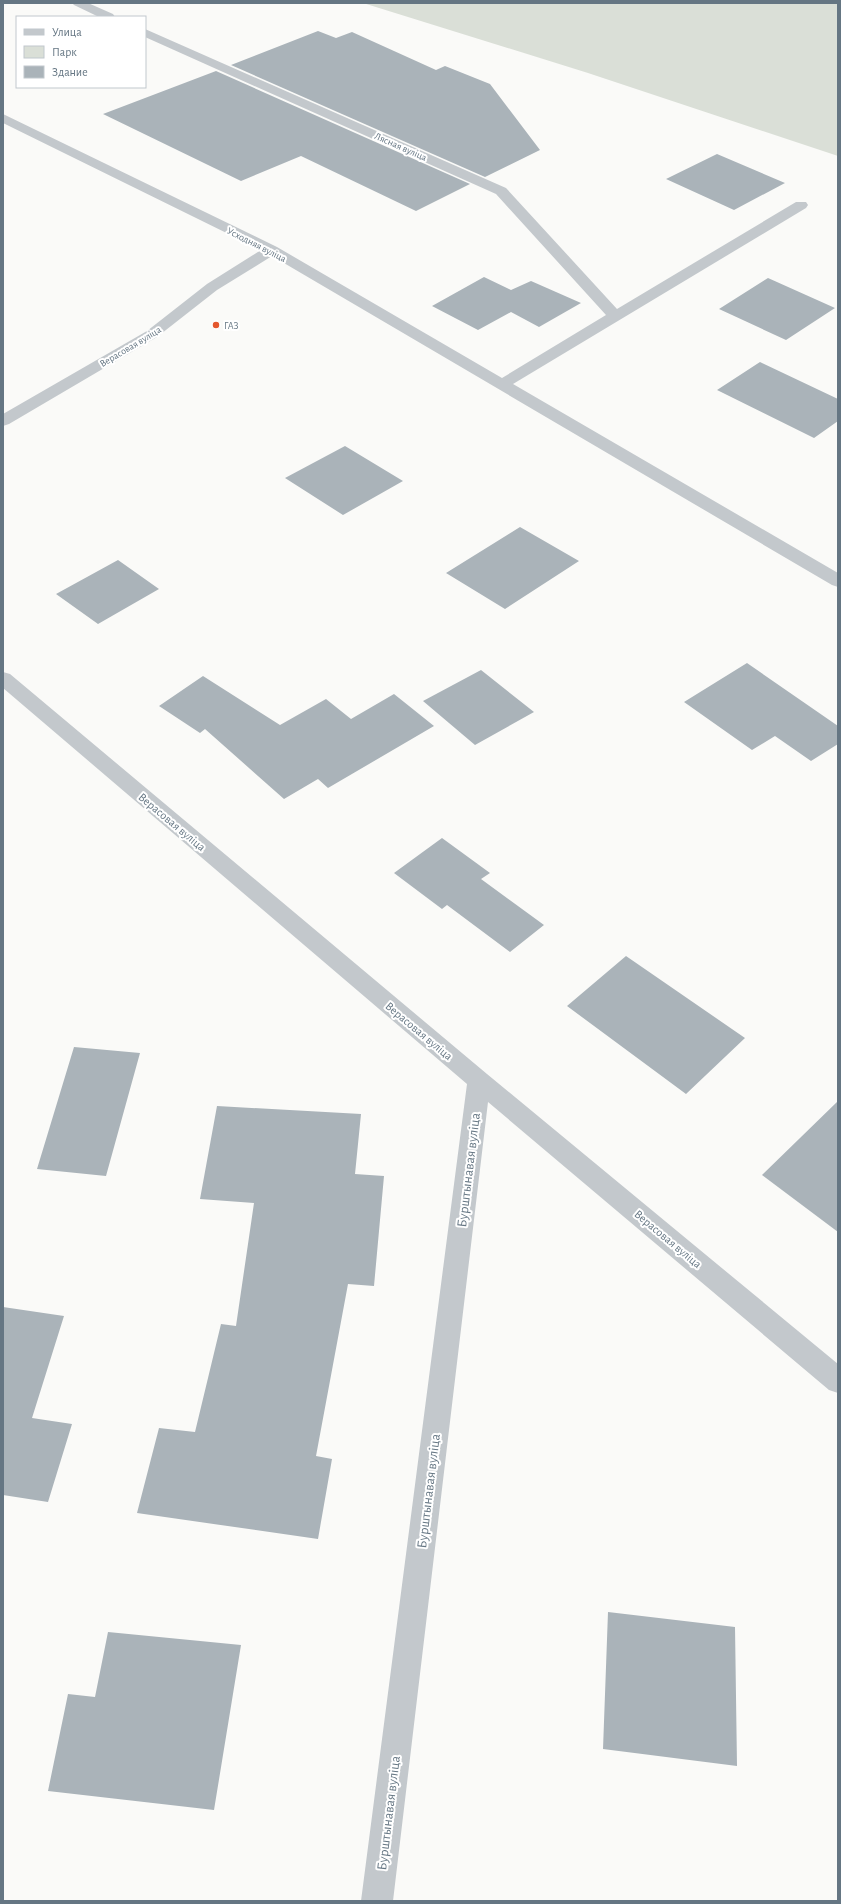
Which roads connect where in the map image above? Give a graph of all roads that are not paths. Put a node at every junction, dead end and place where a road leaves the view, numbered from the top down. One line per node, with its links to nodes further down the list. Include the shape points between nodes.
1 (78, 3): 2 (street)
2 (107, 16)
3 (146, 33): 7 (street, Лясная вуліца, via 501,191)
4 (3, 118): 6 (street, Усходняя вуліца)
5 (801, 205): 7 (street)
6 (272, 250): 8 (street, Усходняя вуліца); 9 (street, Верасовая вуліца, via 212,287 152,334)
7 (615, 316): 8 (street)
8 (502, 384): 10 (street, Усходняя вуліца)
9 (3, 421)
10 (838, 581)
11 (3, 678): 12 (street, Верасовая вуліца)
12 (478, 1081): 13 (street, Верасовая вуліца); 14 (street, Бурштынавая вуліца)
13 (838, 1381)
14 (377, 1901)

